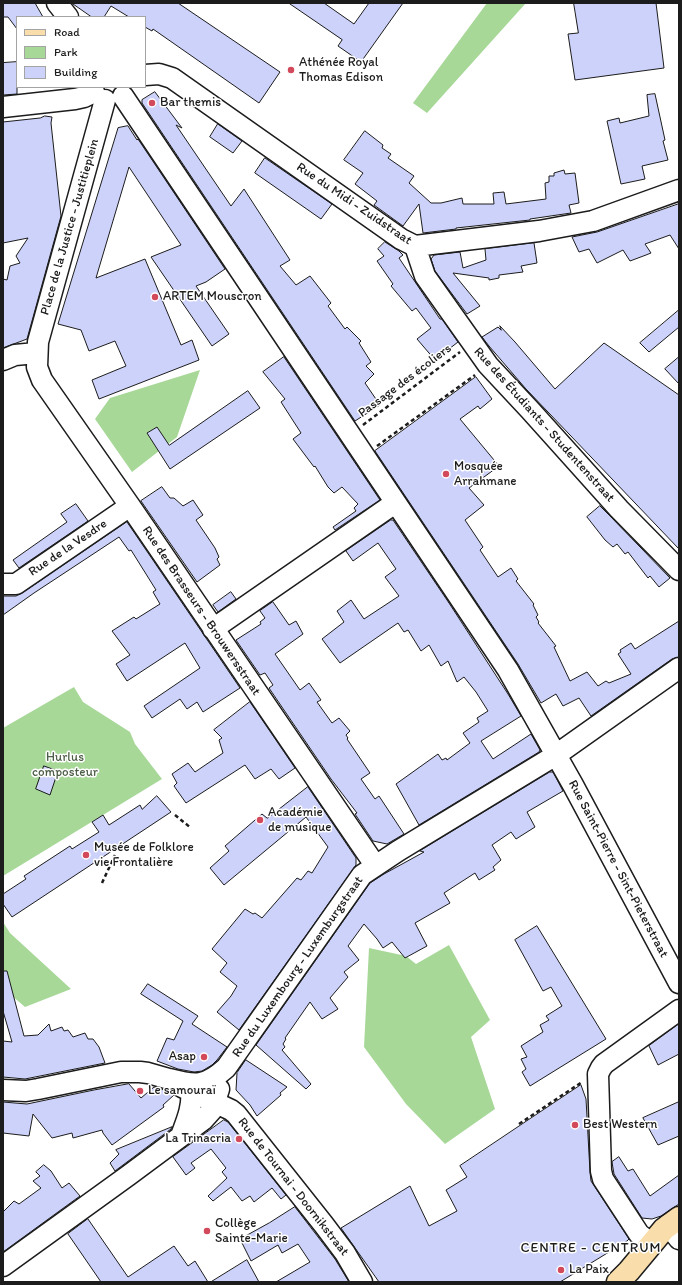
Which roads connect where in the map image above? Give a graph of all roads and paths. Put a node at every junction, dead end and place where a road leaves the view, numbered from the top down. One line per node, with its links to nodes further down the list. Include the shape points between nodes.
1 (57, 3): 2 (street)
2 (67, 16)
3 (146, 75): 7 (street, Rue du Midi - Zuidstraat, via 159,74 172,78 395,235)
4 (108, 92): 5 (street, via 75,99); 9 (street, Place de la Justice - Justitieplein); 12 (street, Rue Saint-Pierre - Sint-Pieterstraat)
5 (3, 107)
6 (679, 190): 7 (street, Rue du Midi - Zuidstraat, via 592,222)
7 (415, 246): 8 (street, Rue des Étudiants - Studentenstraat, via 425,276)
8 (472, 343): 11 (street, Rue des Étudiants - Studentenstraat); 12 (path, Passage des écoliers)
9 (36, 353): 10 (street); 15 (street, Rue des Brasseurs - Brouwersstraat, via 36,367 42,380)
10 (3, 360)
11 (488, 365): 13 (path); 16 (street, Rue des Étudiants - Studentenstraat, via 619,509)
12 (350, 435): 13 (street, Rue Saint-Pierre - Sint-Pieterstraat)
13 (364, 456): 14 (street, Rue Saint-Pierre - Sint-Pieterstraat)
14 (395, 502): 18 (street); 20 (street, Rue Saint-Pierre - Sint-Pieterstraat, via 508,670)
15 (130, 506): 17 (street, Rue de la Vesdre, via 16,584); 18 (street, Rue des Brasseurs - Brouwersstraat)
16 (679, 570)
17 (3, 584)
18 (214, 629): 24 (street, Rue des Brasseurs - Brouwersstraat)
19 (679, 668): 20 (street, Rue du Luxembourg - Luxemburgstraat)
20 (556, 755): 24 (street, Rue du Luxembourg - Luxemburgstraat); 26 (street, Rue Saint-Pierre - Sint-Pieterstraat)
21 (175, 815): 22 (path)
22 (191, 828)
23 (115, 855): 25 (path)
24 (375, 865): 28 (street, Rue du Luxembourg - Luxemburgstraat, via 352,887)
25 (102, 883)
26 (677, 974)
27 (679, 1010): 29 (street, via 604,1064)
28 (226, 1068): 30 (street, Rue du Luxembourg - Luxemburgstraat, via 201,1084 188,1084); 33 (street, Rue du Luxembourg - Luxemburgstraat)
29 (598, 1074): 34 (path, via 580,1083); 37 (street, via 603,1179 639,1234)
30 (170, 1079): 31 (street, via 132,1071 26,1091); 32 (street, Rue de Tournai - Doornikstraat)
31 (3, 1090)
32 (191, 1091): 33 (street, Rue de Tournai - Doornikstraat); 35 (street, via 189,1112)
33 (215, 1101): 35 (street, Rue du Luxembourg - Luxemburgstraat, via 207,1116); 39 (street, Rue de Tournai - Doornikstraat, via 236,1114 324,1225)
34 (519, 1124)
35 (181, 1136): 38 (street, Rue du Luxembourg - Luxemburgstraat)
36 (675, 1227): 37 (main road)
37 (652, 1244): 40 (main road)
38 (3, 1266)
39 (362, 1282)
40 (618, 1282)

